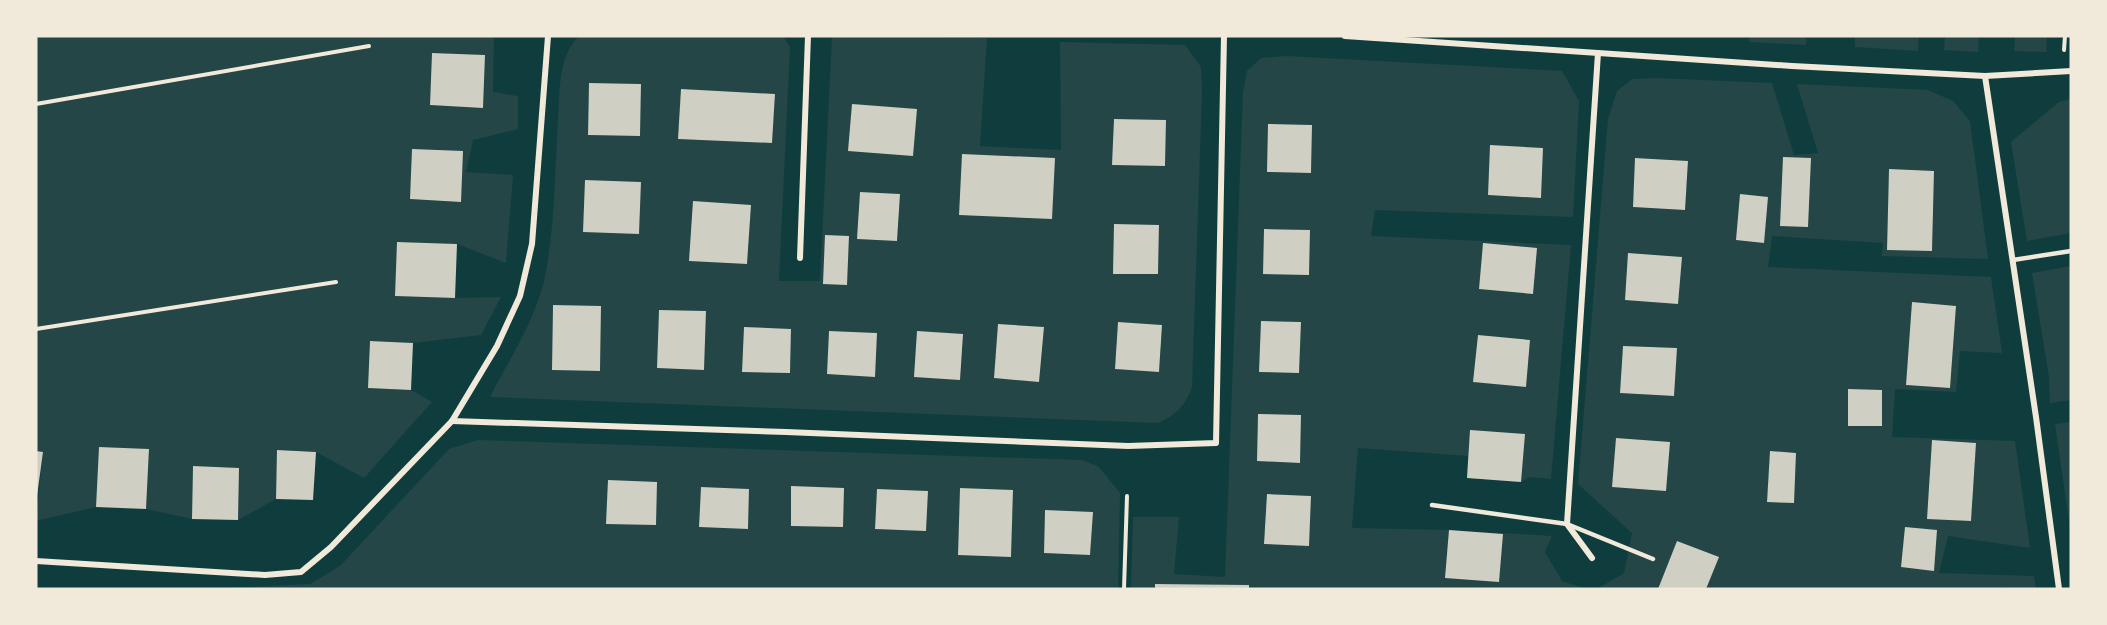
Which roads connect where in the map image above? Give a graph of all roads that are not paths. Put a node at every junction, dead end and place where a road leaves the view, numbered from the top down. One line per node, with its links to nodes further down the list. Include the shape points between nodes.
1 (548, 36): 11 (street, via 532,244 520,296 497,346)
2 (808, 36): 9 (street)
3 (1224, 36): 11 (street, via 1216,443 1128,446)
4 (1345, 36): 5 (street)
5 (1598, 53): 7 (street); 13 (street)
6 (2071, 71): 7 (street)
7 (1985, 76): 10 (street)
8 (2071, 251): 10 (lane)
9 (800, 258)
10 (2013, 260): 17 (street)
11 (452, 421): 16 (street, via 331,547 301,572 265,574)
12 (1432, 505): 13 (lane)
13 (1567, 524): 14 (street); 15 (lane)
14 (1592, 558)
15 (1653, 559)
16 (36, 561)
17 (2059, 589)

